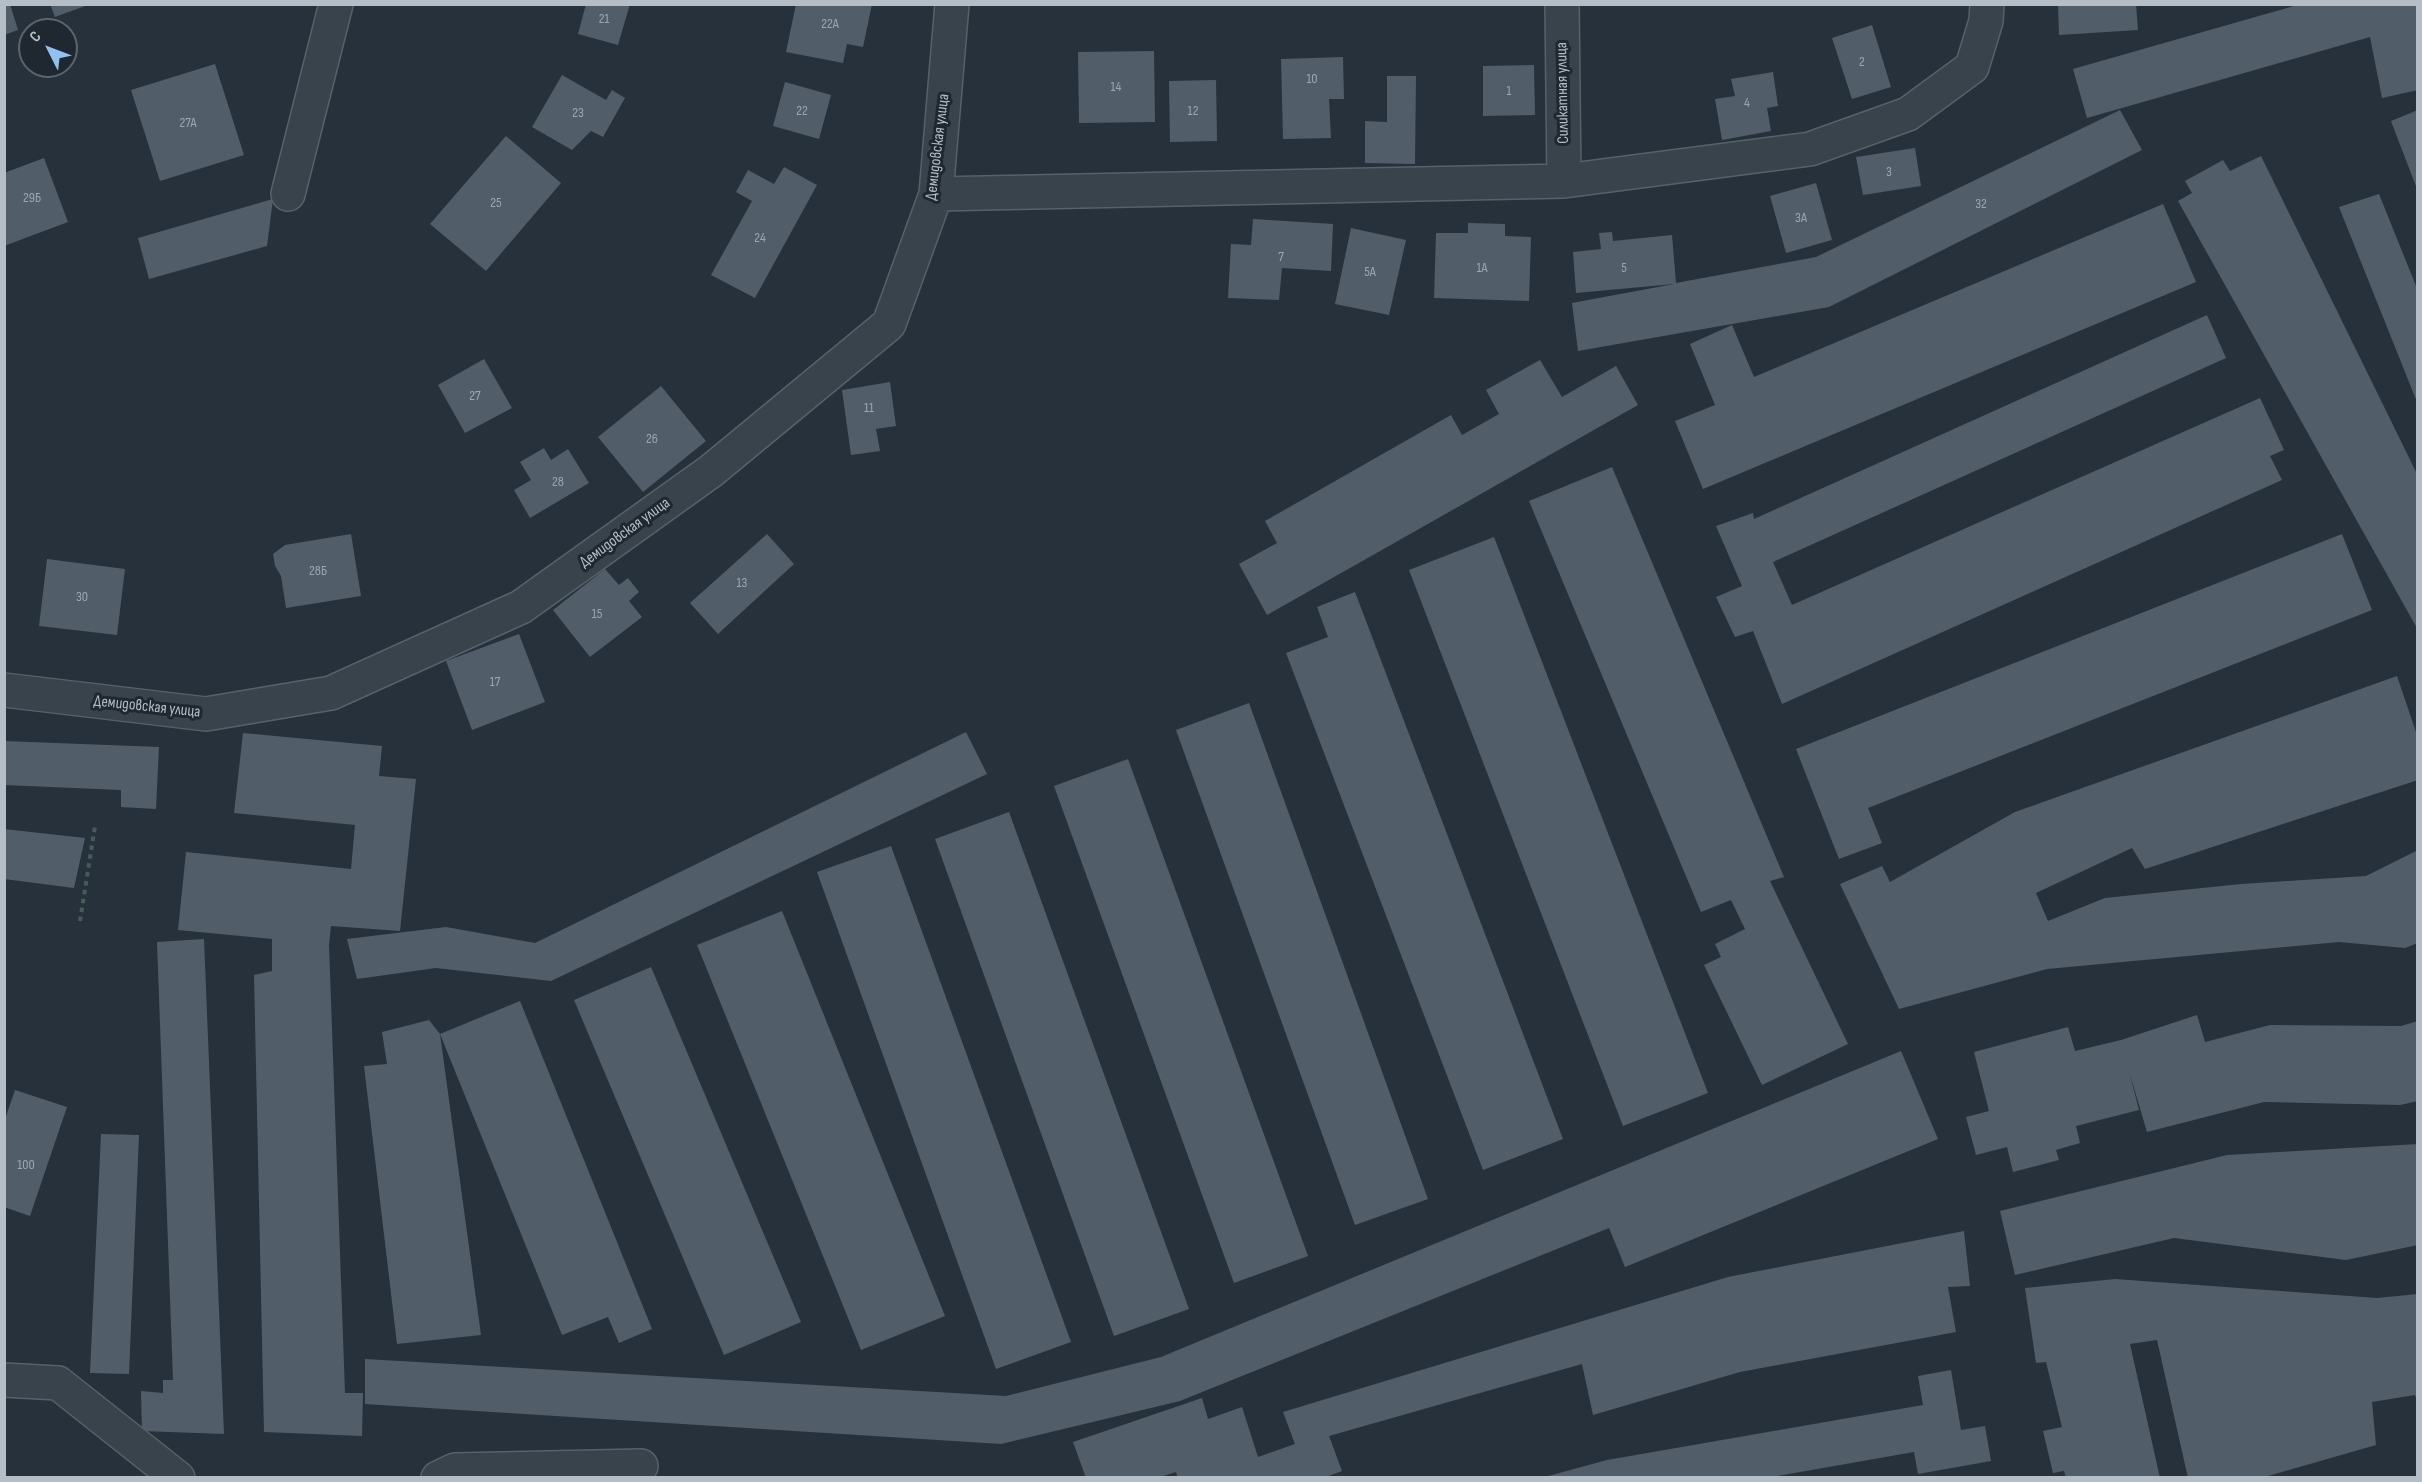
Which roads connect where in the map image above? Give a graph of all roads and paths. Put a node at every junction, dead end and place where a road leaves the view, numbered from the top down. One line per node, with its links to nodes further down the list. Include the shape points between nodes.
1 (336, 4): 6 (street)
2 (952, 4): 7 (street, Демидовская улица)
3 (1562, 4): 5 (street, Силикатная улица)
4 (1986, 13): 5 (street, via 1972,67 1908,114 1810,149)
5 (1564, 181): 7 (street)
6 (288, 194)
7 (936, 194): 8 (street, Демидовская улица, via 889,324 711,471 521,607 331,693 206,714)
8 (4, 690)
9 (95, 826): 10 (path)
10 (80, 921)
11 (4, 1380): 13 (street, via 58,1383)
12 (641, 1466): 14 (street, via 455,1470)
13 (178, 1478)
14 (438, 1478)

